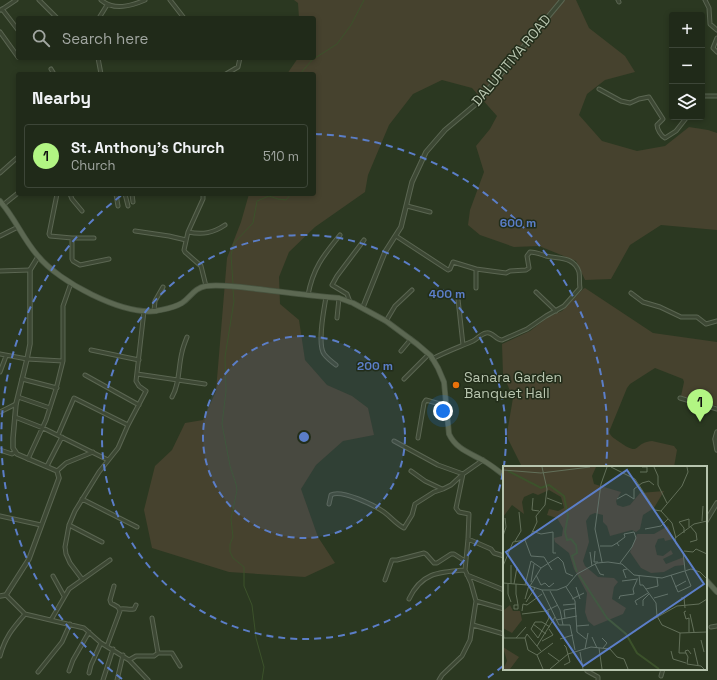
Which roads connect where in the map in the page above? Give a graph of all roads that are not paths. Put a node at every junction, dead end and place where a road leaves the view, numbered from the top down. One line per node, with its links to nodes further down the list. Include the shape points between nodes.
1 (16, 0): 9 (street)
2 (39, 0): 10 (street)
3 (101, 0): 8 (street)
4 (145, 0): 8 (street, via 128,6)
5 (170, 0): 12 (street)
6 (562, 0): 42 (street, DALUPITIYA ROAD, via 476,104 449,126 426,152 412,182)
7 (705, 0): 14 (street, via 709,8 710,24)
8 (107, 5): 11 (street)
9 (1, 10): 13 (street)
10 (55, 16)
11 (100, 16)
12 (182, 16)
13 (16, 28)
14 (717, 30)
15 (0, 32): 18 (street)
16 (717, 38): 17 (street, via 713,48)
17 (717, 52)
18 (16, 53)
19 (98, 60): 23 (street)
20 (240, 60): 24 (street, via 238,67)
21 (51, 69): 22 (street)
22 (53, 72)
23 (100, 72)
24 (229, 72)
25 (599, 89): 28 (street, via 630,103 649,97 663,118 657,127 665,138 676,131)
26 (705, 96): 27 (street)
27 (717, 96)
28 (685, 120)
29 (16, 159): 30 (street)
30 (0, 173)
31 (16, 194): 39 (street)
32 (57, 196): 52 (street, via 49,234 52,237)
33 (71, 196): 43 (street)
34 (116, 196): 40 (street)
35 (126, 196): 41 (street)
36 (132, 196): 38 (street)
37 (203, 196): 48 (street)
38 (133, 202)
39 (1, 203): 46 (main road)
40 (118, 206)
41 (128, 206)
42 (407, 206): 44 (street); 51 (street, DALUPITIYA ROAD)
43 (82, 211)
44 (430, 212)
45 (225, 225): 48 (street, via 207,234)
46 (19, 227): 50 (street); 56 (main road)
47 (135, 231): 54 (street)
48 (188, 232): 54 (street)
49 (340, 235): 68 (street, via 319,262)
50 (0, 236)
51 (396, 236): 58 (street, via 448,270 453,262); 73 (street, DALUPITIYA ROAD, via 385,252)
52 (72, 238): 53 (street); 57 (street, via 72,259 77,264)
53 (94, 238)
54 (186, 240): 62 (street, via 185,252 201,266)
55 (364, 240): 72 (street, via 332,285 347,294)
56 (38, 257): 59 (street); 61 (main road)
57 (109, 259)
58 (476, 269): 64 (street); 76 (street, via 506,273 526,270 529,268 527,256 530,252 561,257 572,262 579,271 580,288)
59 (30, 270): 60 (street); 88 (street)
60 (0, 271)
61 (71, 283): 74 (main road, via 124,308); 91 (street, via 63,306)
62 (206, 286): 68 (main road, via 226,285); 75 (main road, via 195,290 176,306)
63 (162, 287): 75 (street, via 155,301)
64 (476, 288)
65 (412, 290): 78 (street, via 395,306)
66 (536, 292): 76 (street)
67 (631, 294): 79 (street, via 643,302 681,317 697,317 706,324)
68 (308, 295): 69 (main road)
69 (326, 297): 70 (main road); 92 (street, via 321,334 323,351)
70 (339, 298): 72 (main road); 77 (street)
71 (458, 299): 82 (street)
72 (350, 302): 73 (main road)
73 (362, 307): 78 (main road)
74 (144, 311): 75 (main road); 90 (street)
75 (154, 311)
76 (556, 311): 82 (street, via 527,329 502,340 486,333)
77 (337, 318)
78 (386, 321): 81 (main road)
79 (717, 321)
80 (187, 337): 98 (street)
81 (411, 339): 84 (street); 86 (main road)
82 (463, 345): 89 (street)
83 (91, 350): 90 (street)
84 (401, 352)
85 (0, 354): 87 (street)
86 (428, 354): 89 (main road); 96 (street)
87 (6, 356): 88 (street); 93 (street)
88 (28, 359): 91 (street); 97 (street)
89 (432, 359): 106 (main road, via 444,382)
90 (139, 360): 94 (street)
91 (63, 361): 100 (street)
92 (336, 365)
93 (0, 372)
94 (137, 374): 98 (street); 105 (street, via 136,381 146,391)
95 (85, 375): 105 (street)
96 (404, 378)
97 (22, 379): 100 (street); 101 (street)
98 (178, 380): 99 (street); 102 (street)
99 (205, 384)
100 (57, 388): 107 (street)
101 (18, 397): 104 (street); 107 (street)
102 (172, 397)
103 (680, 398): 108 (street)
104 (16, 404): 109 (street); 110 (street)
105 (139, 405): 111 (street)
106 (447, 406): 115 (street, via 426,400); 123 (main road, via 449,434 453,441)
107 (50, 408): 112 (street)
108 (717, 409)
109 (0, 412)
110 (15, 417): 112 (street); 119 (street)
111 (128, 425): 114 (street, via 74,398); 122 (street, via 118,448)
112 (43, 428): 114 (street); 121 (street)
113 (717, 432): 118 (street)
114 (60, 436): 120 (street); 124 (street)
115 (418, 438)
116 (394, 441): 127 (street, via 438,465)
117 (0, 450): 119 (street, via 12,454)
118 (717, 450)
119 (15, 452): 121 (street)
120 (93, 452): 122 (street); 125 (street, via 66,463)
121 (28, 459): 124 (street)
122 (108, 460): 130 (street)
123 (483, 460): 127 (street); 128 (main road)
124 (47, 466): 125 (street)
125 (57, 471): 135 (street, via 57,485)
126 (411, 471): 129 (street, via 437,488)
127 (463, 474): 129 (street); 138 (street, via 456,508 459,512 469,514)
128 (503, 474)
129 (443, 489): 132 (street, via 415,504 404,528 384,512 342,493 331,495)
130 (82, 500): 136 (street); 137 (street)
131 (717, 503): 134 (street)
132 (329, 504)
133 (0, 516): 135 (street)
134 (707, 519)
135 (41, 525): 152 (street, via 29,559)
136 (69, 525): 139 (street); 146 (street, via 66,554)
137 (137, 527)
138 (468, 539): 140 (street); 142 (street)
139 (102, 542)
140 (503, 556)
141 (110, 560): 146 (street)
142 (465, 561): 143 (street); 147 (street, via 451,554 434,563 424,553 392,560)
143 (465, 570): 144 (street); 155 (street, via 440,572 428,576 418,583)
144 (467, 575): 150 (street); 156 (street)
145 (53, 576): 154 (street)
146 (82, 579): 154 (street)
147 (385, 580)
148 (707, 581): 151 (main road)
149 (114, 586): 158 (street, via 110,603)
150 (503, 590)
151 (717, 592)
152 (6, 595): 153 (street); 160 (street)
153 (0, 596)
154 (64, 596): 162 (street)
155 (409, 599)
156 (476, 602): 159 (street); 164 (street)
157 (136, 605): 158 (street, via 131,610)
158 (120, 609): 170 (street)
159 (503, 609)
160 (25, 614): 162 (street); 174 (street, via 9,632)
161 (152, 618): 172 (street)
162 (51, 620): 163 (street)
163 (70, 624): 167 (street); 180 (street, via 62,642)
164 (473, 625): 168 (street); 186 (street, via 470,640 462,656)
165 (717, 626): 166 (street)
166 (710, 627)
167 (89, 632): 169 (street); 178 (street)
168 (503, 634)
169 (101, 643): 170 (street); 181 (street)
170 (107, 646): 171 (street)
171 (113, 650): 173 (street); 183 (street)
172 (158, 653): 175 (street, via 154,656 136,656); 176 (street, via 172,653)
173 (123, 655): 175 (street); 184 (street)
174 (0, 656)
175 (129, 660): 185 (street)
176 (180, 666)
177 (662, 670): 182 (street)
178 (69, 671)
179 (587, 671): 187 (street, via 598,677)
180 (38, 672)
181 (89, 674)
182 (661, 676)
183 (103, 680)
184 (117, 680)
185 (148, 680)
186 (439, 680)
187 (598, 680)

